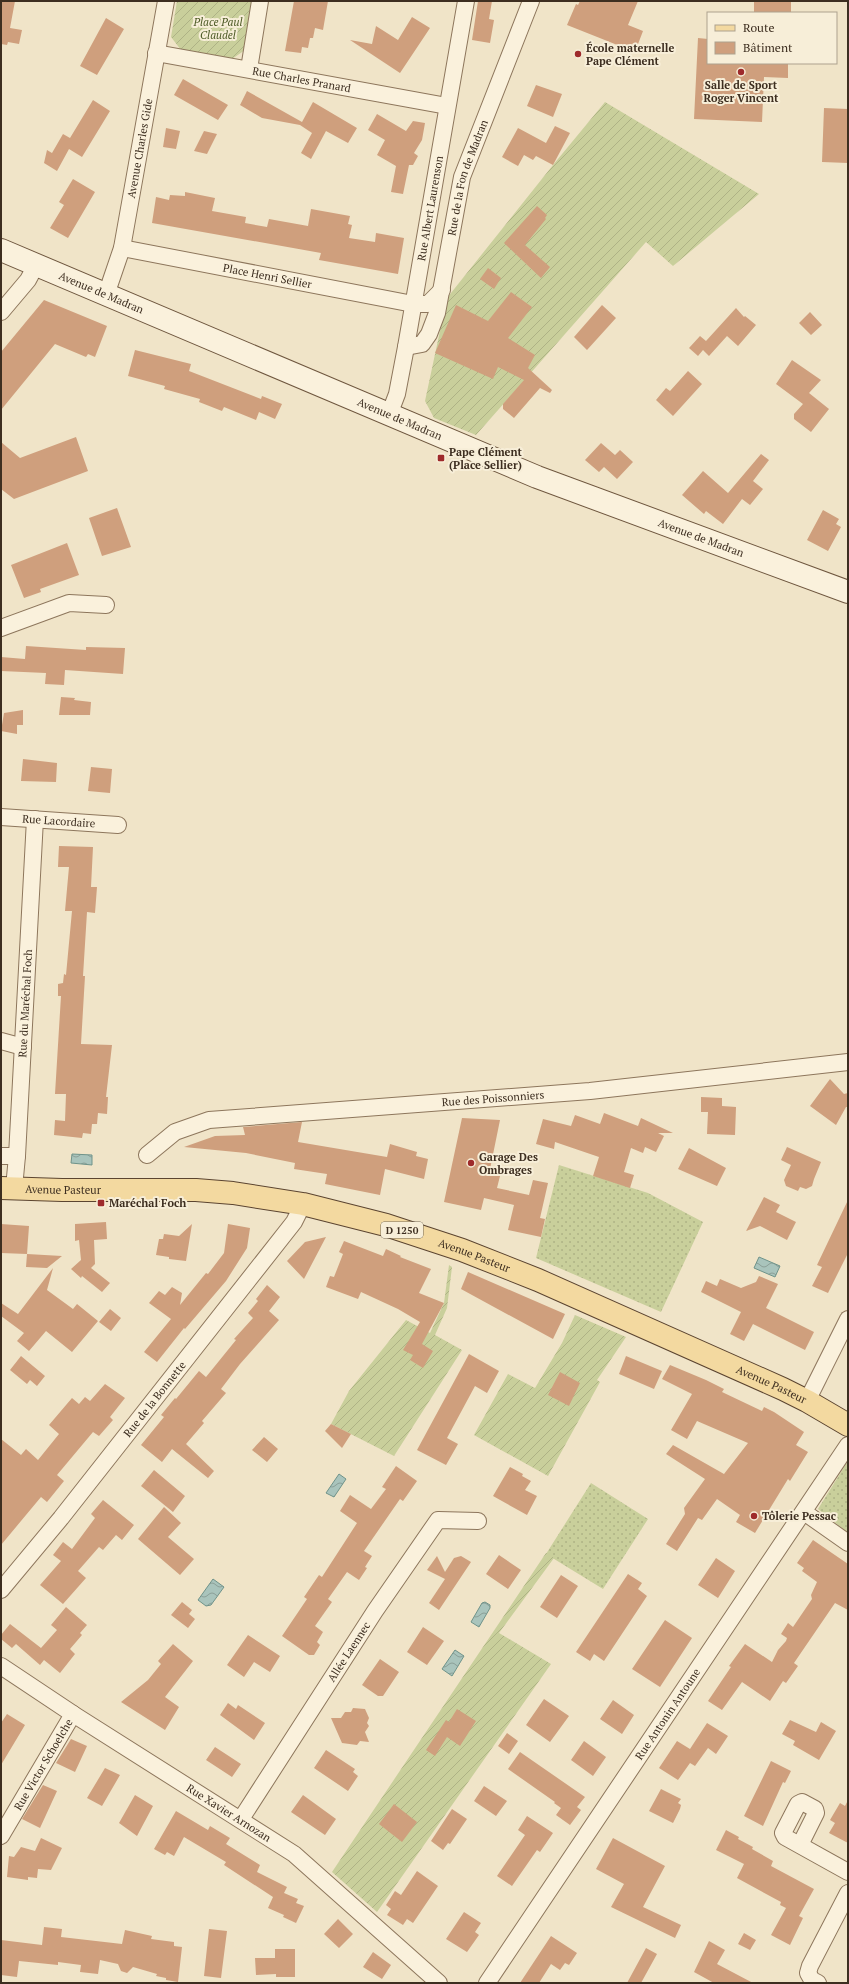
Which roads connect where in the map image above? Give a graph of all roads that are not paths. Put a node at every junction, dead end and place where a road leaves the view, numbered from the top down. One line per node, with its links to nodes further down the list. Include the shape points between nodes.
1 (166, 1): 5 (street, Avenue Charles Gide)
2 (260, 1): 6 (street)
3 (466, 1): 7 (street, Rue Albert Laurenson)
4 (532, 1): 11 (street, Rue de la Fon de Madran, via 462,177)
5 (156, 53): 6 (street, Rue Charles Pranard); 8 (street, Avenue Charles Gide)
6 (249, 69): 7 (street, Rue Charles Pranard)
7 (447, 106): 13 (street, Rue Albert Laurenson)
8 (122, 248): 12 (street, Avenue Charles Gide); 13 (street, Place Henri Sellier)
9 (1, 250): 10 (main road, Avenue de Madran)
10 (36, 265): 12 (main road, Avenue de Madran); 14 (street, via 28,280)
11 (442, 290): 13 (street, via 428,304); 15 (street, Rue de la Fon de Madran, via 437,314 429,334 422,344)
12 (106, 294): 16 (main road, Avenue de Madran)
13 (413, 304): 15 (street, Rue Albert Laurenson)
14 (1, 312)
15 (406, 347): 16 (street, Rue Albert Laurenson, via 397,394)
16 (389, 415): 17 (main road, Avenue de Madran, via 537,477)
17 (846, 586)
18 (106, 605): 19 (street, via 69,603)
19 (1, 628)
20 (1, 817): 21 (street, Rue Lacordaire)
21 (35, 819): 22 (street, Rue Lacordaire); 24 (street, Rue du Maréchal Foch)
22 (118, 825)
23 (1, 1041): 24 (street)
24 (23, 1047): 28 (street, Rue du Maréchal Foch)
25 (848, 1062): 26 (street, Rue des Poissonniers, via 590,1091 210,1120 175,1132)
26 (147, 1155)
27 (1, 1156): 28 (street)
28 (17, 1156): 29 (street, Rue du Maréchal Foch)
29 (7, 1188): 30 (main road, Avenue Pasteur / D 1250, via 196,1190)
30 (303, 1204): 32 (main road, Avenue Pasteur / D 1250, via 386,1225 462,1250 538,1280); 38 (street, Rue de la Bonnette, via 289,1228)
31 (848, 1319): 32 (street)
32 (807, 1401): 33 (main road, Avenue Pasteur / D 1250)
33 (848, 1425)
34 (848, 1445): 35 (street, Rue Antonin Antoune)
35 (804, 1512): 37 (street); 48 (street, Rue Antonin Antoune, via 791,1527)
36 (478, 1521): 41 (street, Allée Laennec, via 438,1520 371,1618)
37 (848, 1543)
38 (1, 1590)
39 (1, 1666): 40 (street, Rue Xavier Arnozan)
40 (73, 1714): 41 (street, Rue Xavier Arnozan); 42 (street, Rue Victor Schoelche)
41 (241, 1819): 47 (street, Rue Xavier Arnozan, via 294,1854)
42 (1, 1836)
43 (800, 1845): 44 (street)
44 (848, 1872)
45 (848, 1892): 46 (street, via 810,1966)
46 (813, 1978)
47 (439, 1983)
48 (487, 1983)

